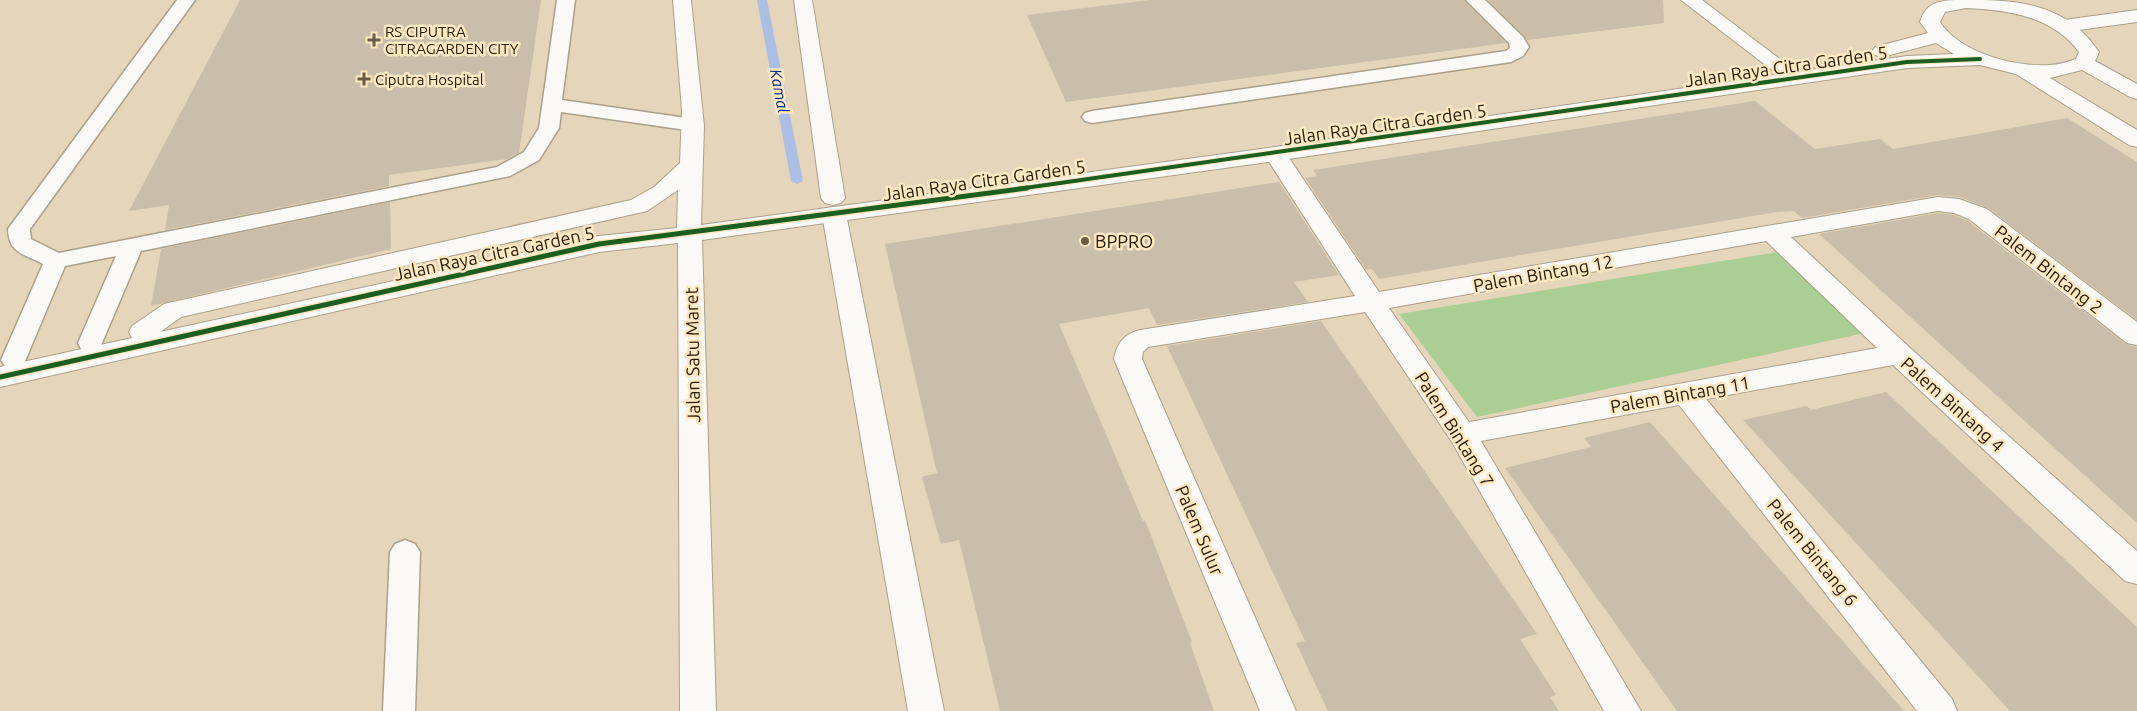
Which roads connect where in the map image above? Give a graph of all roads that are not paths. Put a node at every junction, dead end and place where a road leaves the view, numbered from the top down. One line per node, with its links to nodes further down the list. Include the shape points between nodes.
1 (186, 0): 28 (lane, via 19,229 20,243)
2 (566, 0): 17 (lane)
3 (682, 0): 19 (street, Jalan Satu Maret)
4 (803, 0): 23 (street)
5 (1475, 0): 18 (lane, via 1517,41 1518,52 1511,56)
6 (1690, 0): 14 (street)
7 (1982, 1): 8 (street); 10 (street, via 2040,15)
8 (1934, 3): 11 (street, via 1930,22)
9 (2137, 16): 10 (street)
10 (2064, 26): 13 (street, via 2082,40 2089,52)
11 (1940, 36): 12 (street, via 1961,51); 14 (street, Jalan Raya Citra Garden 5, via 1890,50)
12 (1980, 59): 15 (street); 21 (street, Jalan Raya Citra Garden 5, via 1907,62)
13 (2084, 63): 15 (street, via 2061,71); 16 (street)
14 (1779, 66): 23 (street, Jalan Raya Citra Garden 5, via 914,185)
15 (2023, 69): 20 (street)
16 (2137, 93)
17 (553, 105): 19 (lane); 27 (lane, via 548,128 532,156 503,172)
18 (1092, 117)
19 (693, 125): 22 (street, Jalan Satu Maret)
20 (2137, 140)
21 (1276, 154): 23 (street, Jalan Raya Citra Garden 5); 29 (street, Palem Bintang 7)
22 (692, 165): 26 (street, Jalan Satu Maret); 30 (street, via 662,192 639,206 173,310)
23 (833, 206): 26 (street, Jalan Raya Citra Garden 5); 42 (street)
24 (1959, 206): 25 (street, Palem Bintang 12, via 1938,204); 31 (street, Palem Bintang 2, via 1978,214)
25 (1773, 234): 29 (street, Palem Bintang 12); 34 (street, Palem Bintang 4)
26 (689, 235): 30 (street, Jalan Raya Citra Garden 5, via 606,232); 35 (street, Jalan Raya Citra Garden 5, via 672,243 654,238 599,244); 41 (street, Jalan Satu Maret)
27 (132, 245): 28 (lane); 32 (lane)
28 (56, 260): 35 (lane)
29 (1372, 302): 33 (street, Palem Bintang 12, via 1140,339); 37 (street, Palem Bintang 7)
30 (142, 332): 32 (street, Jalan Raya Citra Garden 5)
31 (2137, 336)
32 (90, 343): 35 (street, Jalan Raya Citra Garden 5)
33 (1130, 348): 43 (street, Palem Sulur, via 1128,359)
34 (1899, 354): 36 (street, Palem Bintang 11); 39 (street, Palem Bintang 4)
35 (5, 367)
36 (1686, 394): 37 (street, Palem Bintang 11); 45 (street, Palem Bintang 6)
37 (1462, 434): 44 (street, Palem Bintang 7)
38 (405, 552): 40 (lane)
39 (2137, 571)
40 (399, 711)
41 (698, 711)
42 (926, 711)
43 (1278, 711)
44 (1622, 711)
45 (1939, 711)

